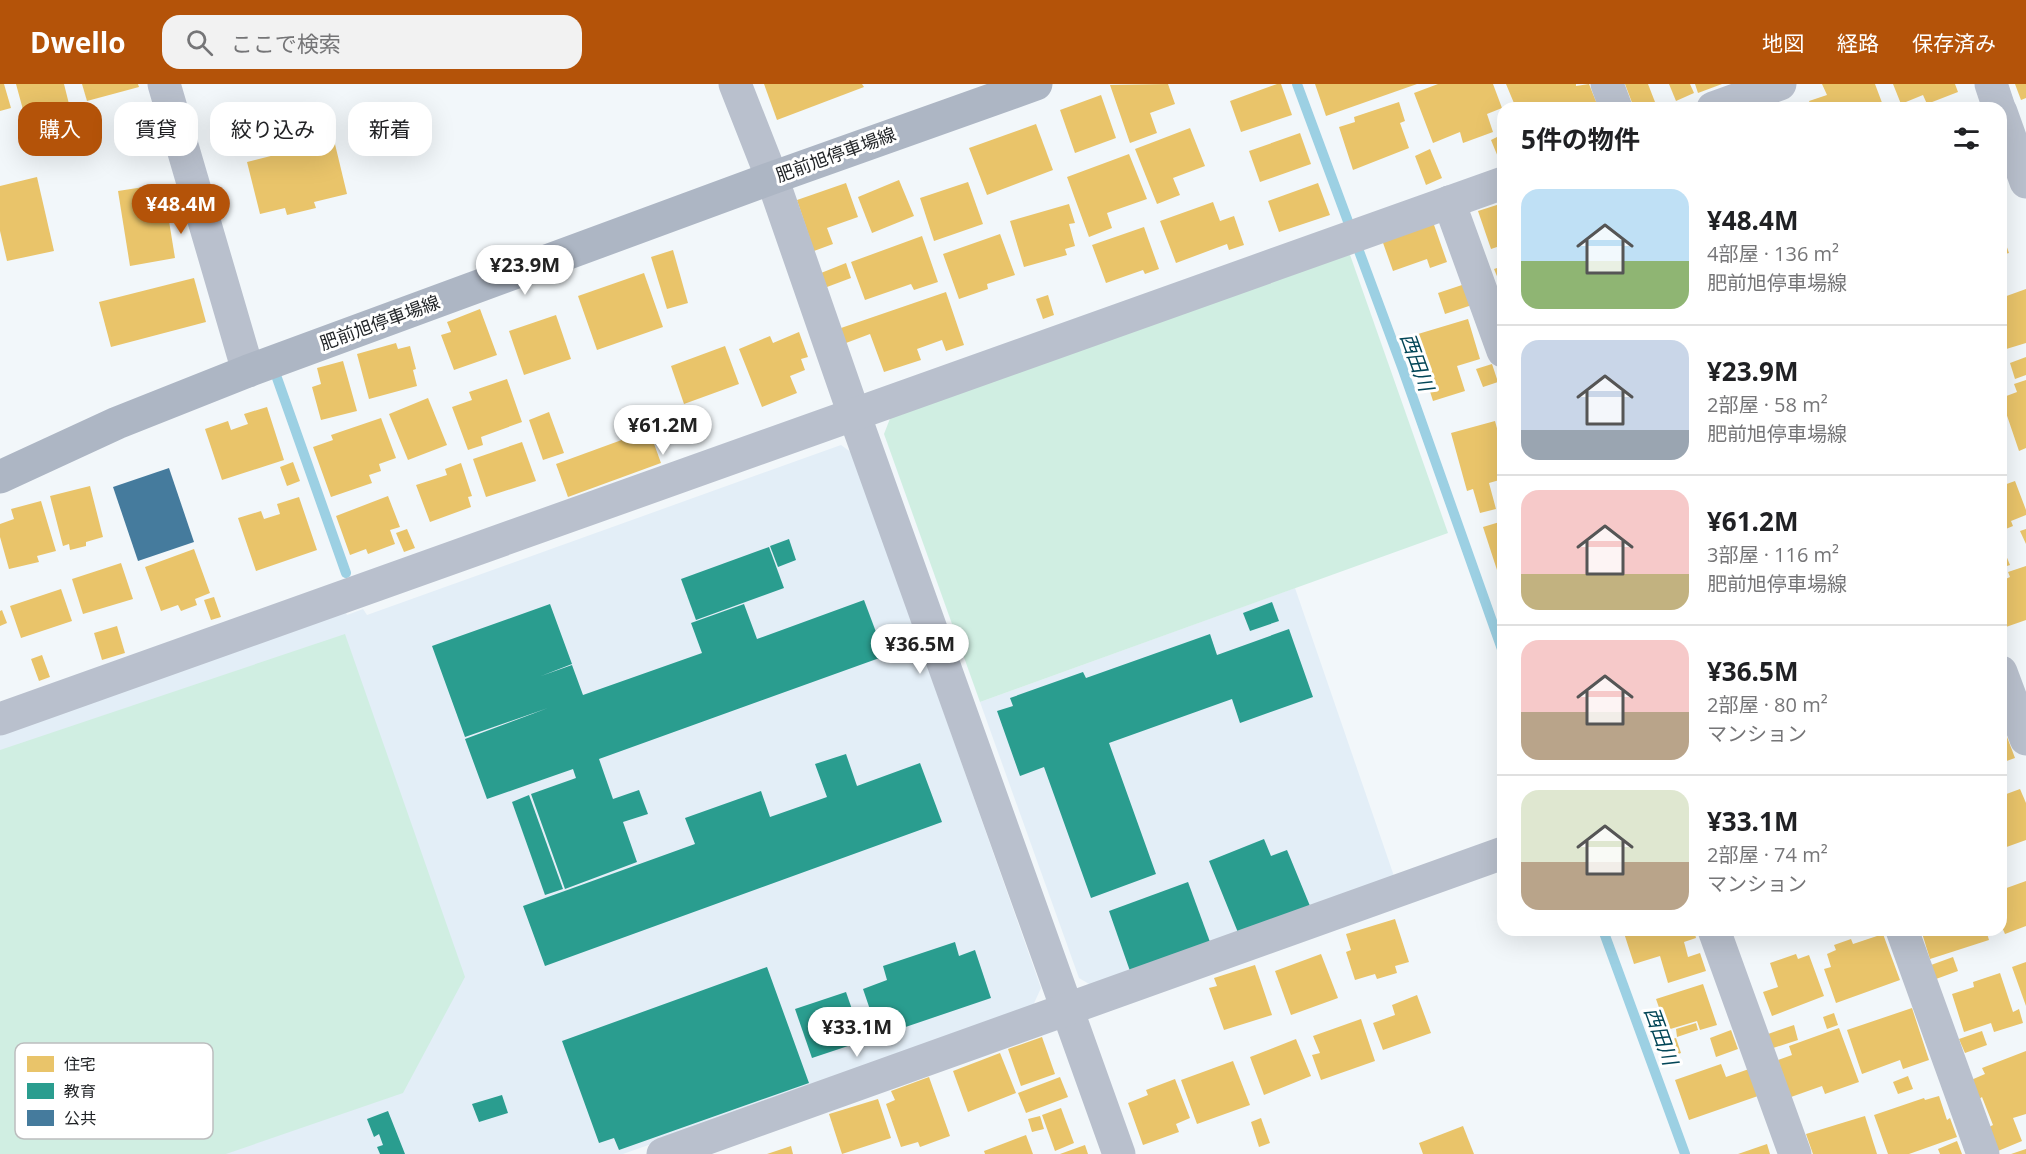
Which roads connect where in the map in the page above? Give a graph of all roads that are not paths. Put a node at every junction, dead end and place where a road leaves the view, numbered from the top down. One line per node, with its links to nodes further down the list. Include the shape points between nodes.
1 (164, 84): 18 (street)
2 (735, 84): 13 (street)
3 (1036, 84): 13 (main road, 肥前旭停車場線)
4 (1607, 84): 8 (street)
5 (1780, 84): 9 (street)
6 (1787, 84): 10 (street)
7 (1991, 84): 11 (street)
8 (1614, 102)
9 (1730, 102)
10 (1794, 102)
11 (1997, 102)
12 (2007, 129): 14 (street)
13 (772, 178): 18 (main road, 肥前旭停車場線); 19 (street)
14 (2026, 182)
15 (1497, 185): 16 (street)
16 (1449, 202): 17 (street); 19 (street)
17 (1497, 334)
18 (248, 371): 20 (main road, 肥前旭停車場線, via 117,423)
19 (854, 414): 22 (street); 27 (street)
20 (0, 477)
21 (2008, 677): 23 (street)
22 (0, 719)
23 (2026, 739)
24 (1497, 855): 27 (street)
25 (1716, 936): 30 (street)
26 (1904, 936): 31 (street)
27 (1067, 1010): 28 (street); 29 (street)
28 (663, 1154)
29 (1119, 1154)
30 (1795, 1154)
31 (1983, 1154)

